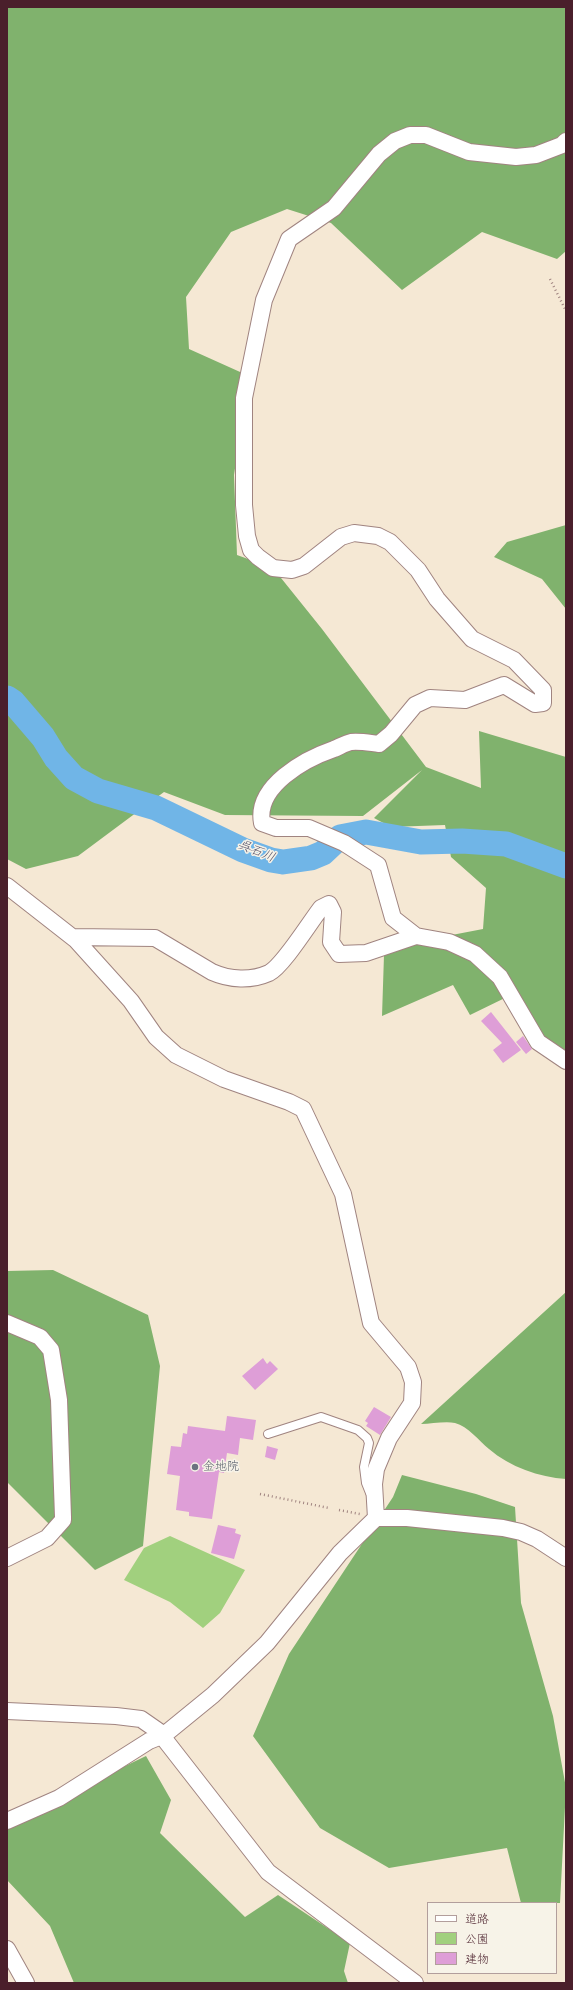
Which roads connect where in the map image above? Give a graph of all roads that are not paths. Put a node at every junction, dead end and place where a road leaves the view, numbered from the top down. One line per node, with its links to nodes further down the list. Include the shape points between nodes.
1 (566, 141): 3 (street, via 536,155 516,157 468,152 426,135 410,136 395,141 379,154 334,208 289,239 264,300 244,398 244,505 247,536 251,550 258,557 273,568 292,570 304,566 341,536 378,536 390,542 418,570 437,600 472,639 514,660 542,690 543,703 535,704 504,685 465,700 430,698 415,705 391,734 379,744 351,742 313,756 288,772 270,790 260,814 262,823 276,828 309,828 344,843 378,865 393,918)
2 (7, 886): 4 (street)
3 (416, 936): 4 (street, via 366,953 339,954 331,942 333,912 330,904 321,908 282,962 270,973 239,980 212,972 155,938); 5 (street, via 449,942 475,954 500,977 538,1042)
4 (72, 937): 8 (street, via 131,1001 156,1037 176,1055 224,1079 303,1109 312,1126 343,1194 371,1323 408,1367 413,1382 412,1403 389,1438 376,1469)
5 (566, 1061)
6 (7, 1323): 9 (street, via 40,1337 51,1350 59,1400 63,1517 47,1538)
7 (268, 1434): 8 (lane, via 321,1418 358,1430 369,1443 364,1467 366,1483)
8 (375, 1510): 10 (street, via 407,1518 521,1532); 12 (street, via 267,1643 213,1695)
9 (7, 1558)
10 (566, 1558)
11 (7, 1711): 12 (street, via 141,1719)
12 (163, 1735): 13 (street, via 149,1741 59,1798); 16 (street, via 268,1872)
13 (7, 1821)
14 (7, 1949): 15 (street)
15 (26, 1983)
16 (415, 1983)

